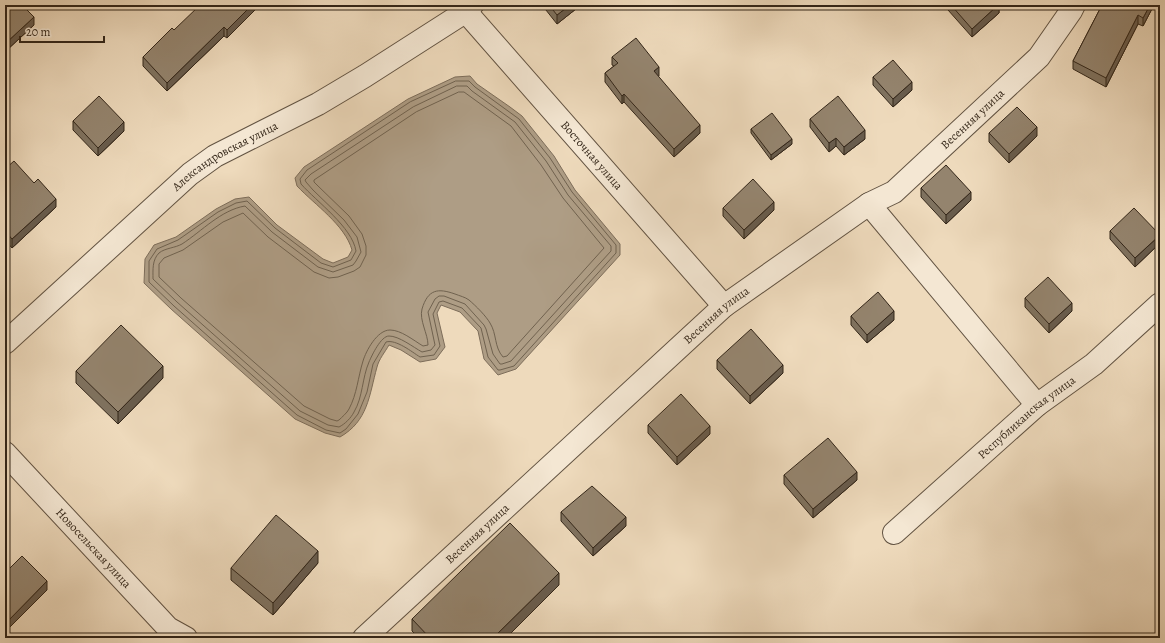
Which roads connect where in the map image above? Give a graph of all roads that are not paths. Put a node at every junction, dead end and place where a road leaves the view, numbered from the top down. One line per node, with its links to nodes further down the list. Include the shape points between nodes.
1 (1074, 5): 3 (street, Весенняя улица, via 1039,57 894,192)
2 (466, 7): 5 (street, Восточная улица); 6 (street, Александровская улица, via 365,76 318,104 215,156 190,174)
3 (869, 204): 5 (street, Весенняя улица); 7 (street)
4 (1160, 304): 7 (street, Республиканская улица, via 1094,364)
5 (724, 306): 11 (street, Весенняя улица)
6 (5, 343)
7 (1037, 405): 9 (street, Республиканская улица)
8 (5, 453): 10 (street, Новосельская улица, via 168,628)
9 (894, 533)
10 (186, 638)
11 (364, 638)

